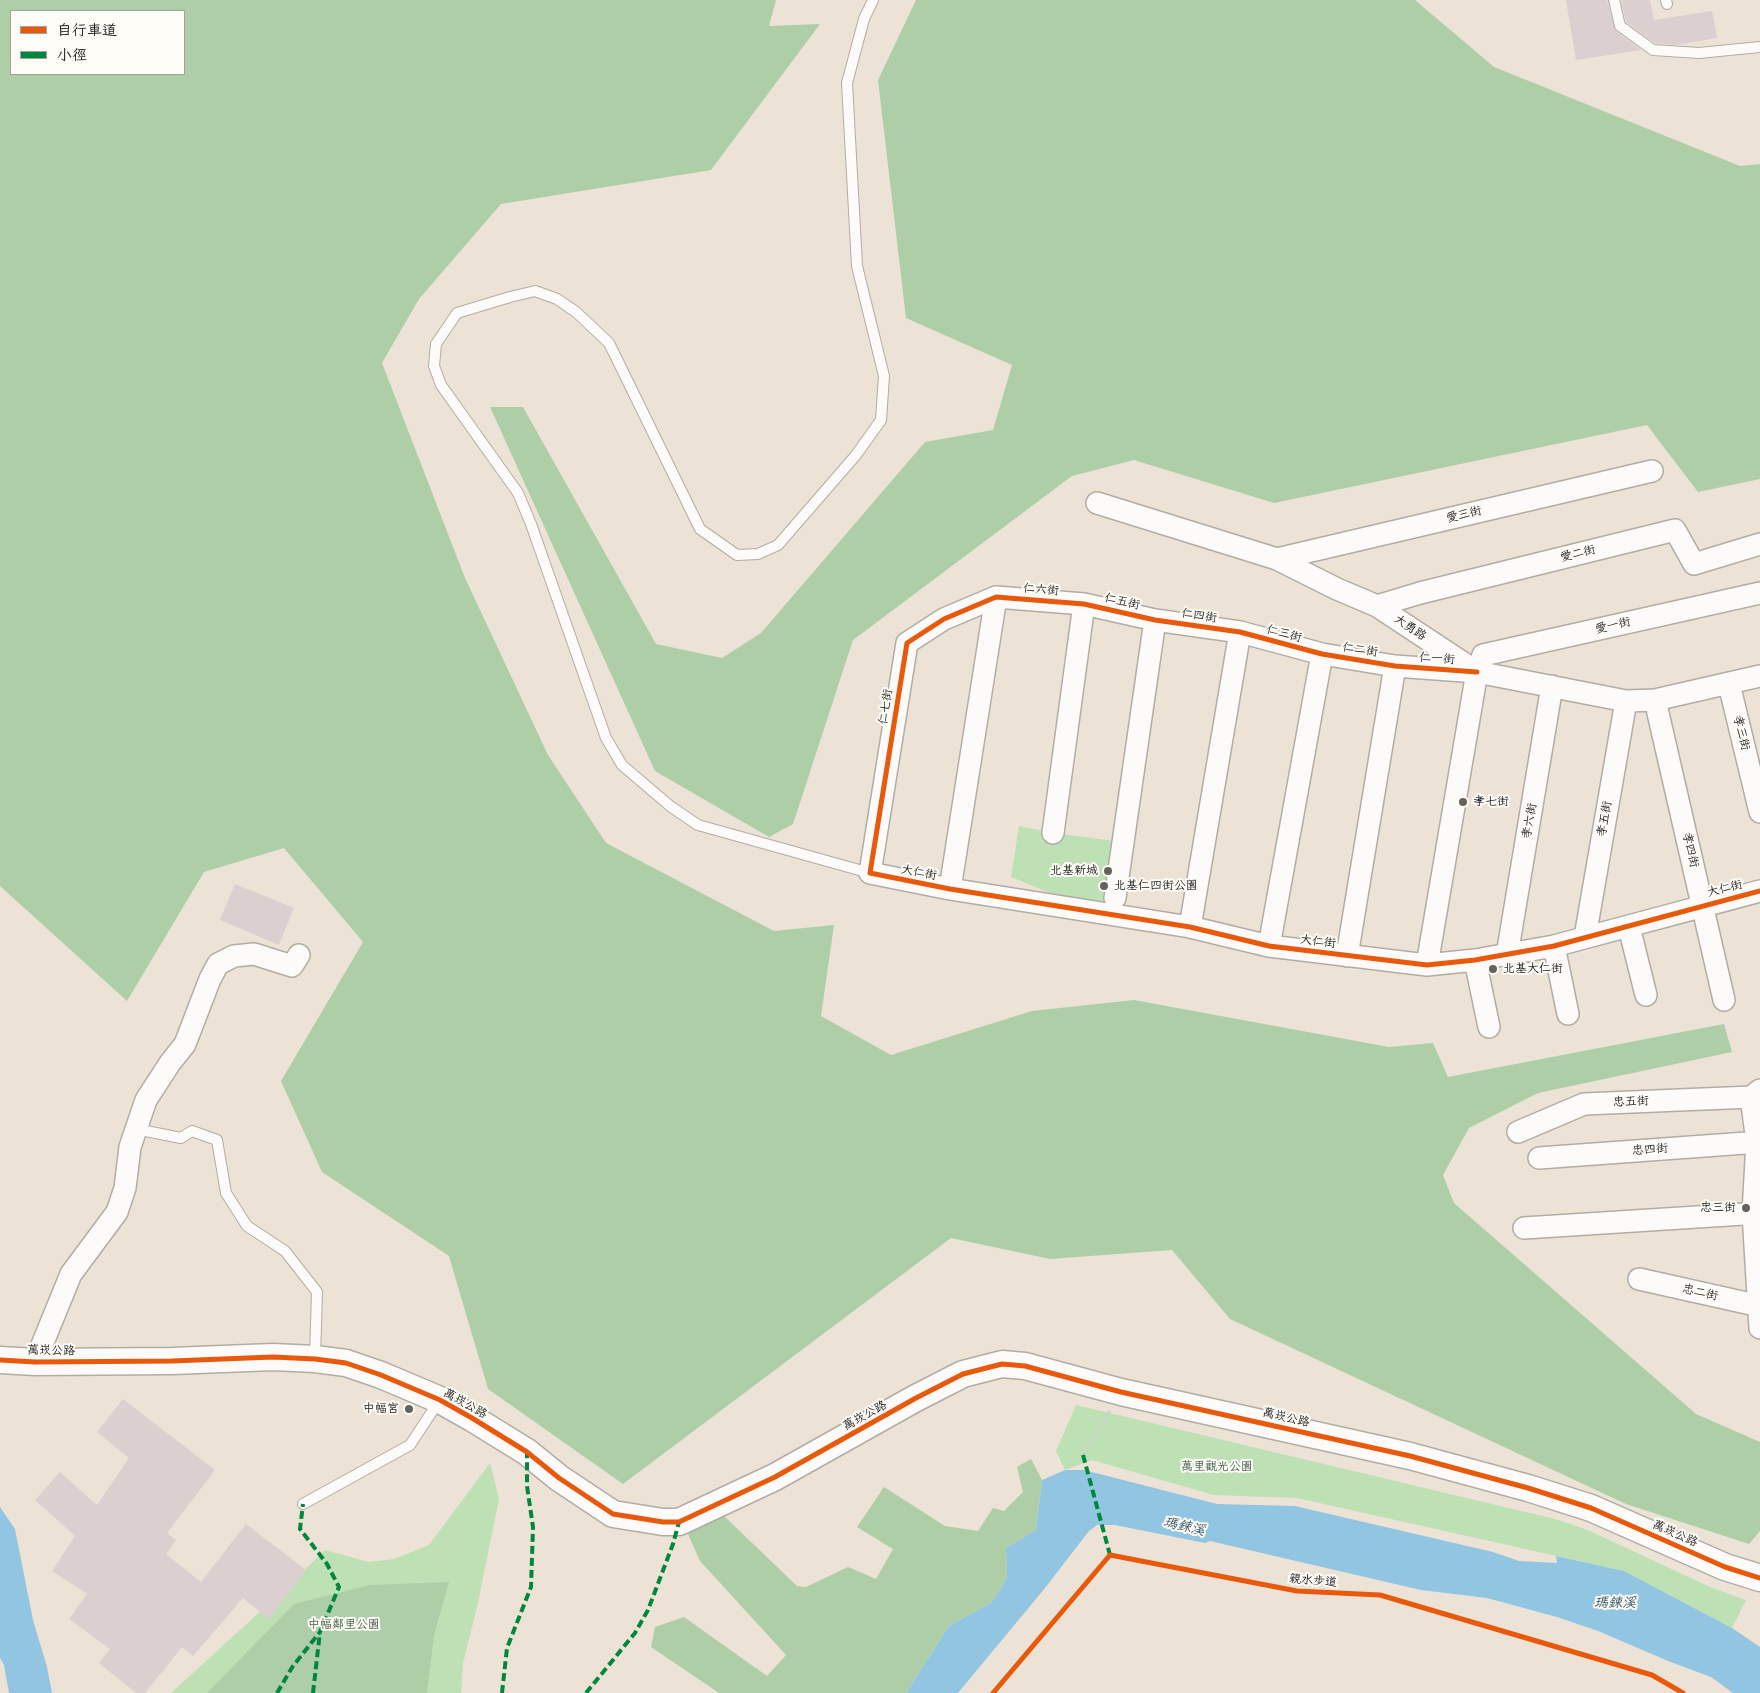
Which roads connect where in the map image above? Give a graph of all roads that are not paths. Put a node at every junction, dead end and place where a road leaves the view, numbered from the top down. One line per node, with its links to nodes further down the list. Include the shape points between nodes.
1 (873, 0): 24 (lane, via 864,19 847,83 857,266 884,376 881,420 856,455 778,545 758,554 737,555 700,529 609,343 557,299 535,291 457,313 436,344 434,366 441,386 518,493 606,738 622,765 698,825)
2 (1614, 0): 3 (lane, via 1620,26 1652,50 1700,53)
3 (1760, 47)
4 (1652, 471): 7 (street, 愛三街)
5 (1097, 503): 7 (street, 大勇路)
6 (1760, 544): 11 (street, 愛二街, via 1694,564 1675,530)
7 (1277, 559): 11 (street, 大勇路)
8 (1760, 593): 16 (street, 愛一街, via 1484,655)
9 (996, 597): 10 (street, 仁六街); 24 (street, 仁七街, via 944,619 907,643); 25 (street)
10 (1084, 604): 12 (street, 仁五街); 23 (street)
11 (1377, 606): 16 (street, 大勇路)
12 (1155, 620): 13 (street, 仁四街); 27 (street)
13 (1240, 632): 14 (street, 仁三街); 29 (street)
14 (1322, 654): 15 (street, 仁二街); 32 (street)
15 (1396, 666): 16 (street, 仁一街); 36 (street)
16 (1477, 672): 19 (street, 大勇路); 38 (street)
17 (1760, 676): 18 (street, 大勇路)
18 (1729, 684): 20 (street, 大勇路); 22 (street, 孝三街)
19 (1552, 686): 21 (street, 大勇路); 35 (street, 孝六街)
20 (1655, 700): 21 (street, 大勇路); 28 (street, 孝四街)
21 (1626, 701): 31 (street, 孝五街)
22 (1760, 812)
23 (1053, 833)
24 (870, 874): 25 (street, 大仁街)
25 (950, 889): 29 (street, 大仁街)
26 (1760, 891): 28 (street, 大仁街)
27 (1116, 898)
28 (1702, 905): 30 (street, 大仁街); 40 (street, 孝四街)
29 (1190, 927): 32 (street, 大仁街)
30 (1629, 927): 31 (street, 大仁街); 39 (street)
31 (1585, 937): 33 (street, 大仁街)
32 (1269, 946): 36 (street, 大仁街)
33 (1554, 946): 35 (street, 大仁街); 41 (street)
34 (300, 955): 44 (street, via 292,966 254,954 234,956 218,964 185,1044 146,1100)
35 (1507, 955): 37 (street, 大仁街)
36 (1347, 956): 38 (street, 大仁街)
37 (1475, 960): 38 (street, 大仁街); 42 (street)
38 (1427, 965)
39 (1646, 995)
40 (1724, 1000)
41 (1568, 1014)
42 (1489, 1026)
43 (1755, 1094): 45 (street, 忠五街, via 1584,1104); 46 (street)
44 (136, 1129): 53 (lane, via 181,1138 192,1131 217,1140 226,1193 247,1226 285,1251 317,1292); 55 (street, via 117,1212 71,1274)
45 (1518, 1132)
46 (1758, 1142): 47 (street, 忠四街); 48 (street)
47 (1539, 1158)
48 (1756, 1213): 49 (street); 51 (street)
49 (1524, 1228)
50 (1639, 1279): 51 (street, 忠二街)
51 (1759, 1306): 52 (street)
52 (1760, 1328)
53 (315, 1359): 55 (street, 萬崁公路); 56 (street, 萬崁公路, via 346,1363)
54 (0, 1360): 55 (street, 萬崁公路)
55 (35, 1362)
56 (440, 1400): 57 (lane, via 410,1445); 58 (street, 萬崁公路, via 527,1452 558,1478 613,1514 679,1522 775,1477 963,1374 1002,1364 1025,1366 1121,1392 1410,1456 1528,1488 1591,1508 1725,1567)
57 (304, 1504)
58 (1760, 1578)

